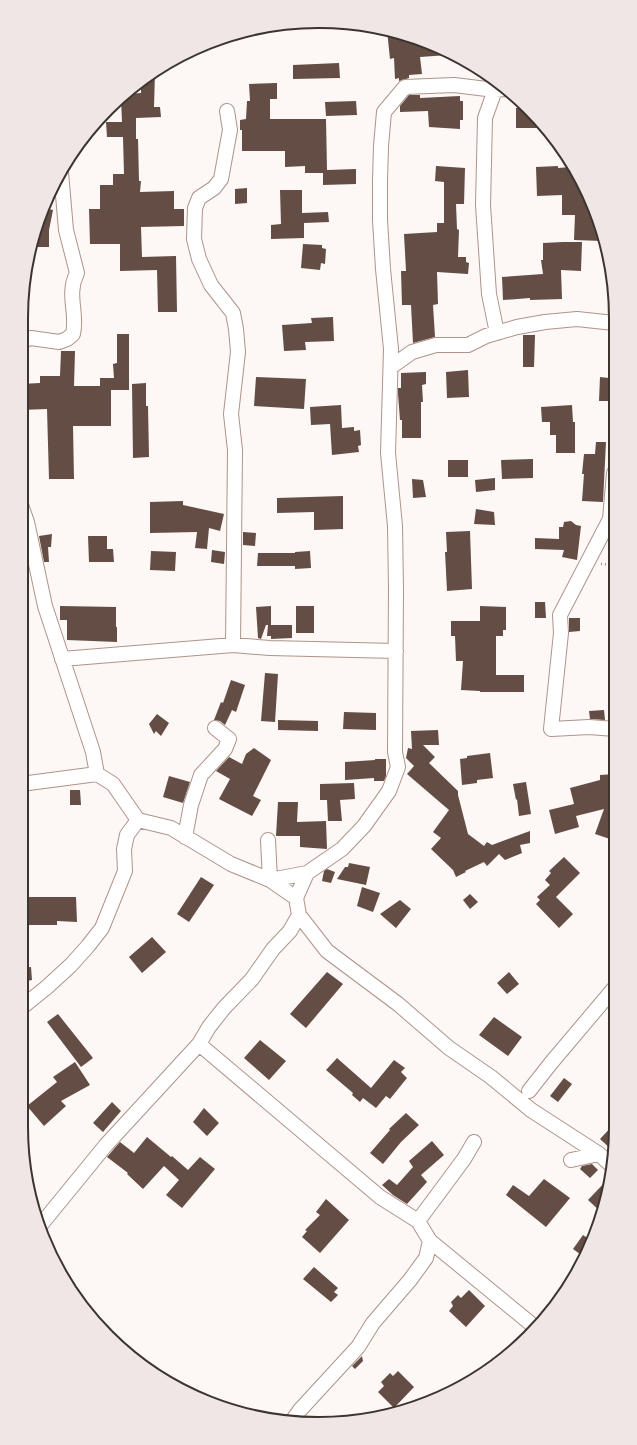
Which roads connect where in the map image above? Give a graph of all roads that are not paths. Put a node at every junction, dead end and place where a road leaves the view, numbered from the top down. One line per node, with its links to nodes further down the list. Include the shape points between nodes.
1 (496, 89): 8 (street, via 454,85 405,87 384,112 380,220)
2 (499, 91): 6 (street, via 485,118 483,205 490,294)
3 (227, 111): 11 (street, via 230,130 222,179 199,198 195,208 194,239 199,259 211,285 233,312 236,329 238,352 232,414 235,450)
4 (62, 182): 7 (street, via 66,230 77,273 72,292 74,334 59,342)
5 (609, 322): 6 (street, via 577,319 545,322)
6 (497, 333): 8 (street, via 468,345 436,345 412,352)
7 (28, 339)
8 (391, 367): 12 (street, via 388,453 395,526)
9 (609, 521): 15 (street, via 560,615 561,633 552,729)
10 (28, 527): 13 (street, via 45,606)
11 (233, 645): 12 (street); 13 (street)
12 (396, 651): 21 (street, via 395,752 398,766 389,791 364,826 342,849)
13 (62, 659): 16 (street, via 93,752)
14 (215, 728): 19 (street, via 229,739 225,750 201,775 191,805)
15 (609, 729)
16 (97, 774): 17 (street); 18 (street, via 113,784)
17 (28, 783)
18 (138, 820): 19 (street, via 171,828); 26 (street, via 127,835 124,849 125,871 102,928 71,965)
19 (185, 836): 22 (street, via 231,864)
20 (268, 840): 22 (street)
21 (307, 873): 22 (street); 23 (street)
22 (270, 880): 23 (street)
23 (296, 898): 24 (street)
24 (299, 915): 27 (street, via 290,931 252,979 224,1008); 30 (street, via 327,951 531,1110)
25 (609, 994): 28 (street)
26 (28, 1002)
27 (199, 1044): 33 (street, via 106,1145); 34 (street, via 380,1196)
28 (529, 1091)
29 (474, 1142): 34 (street)
30 (599, 1154): 31 (street); 32 (street)
31 (571, 1160)
32 (607, 1161)
33 (44, 1221)
34 (418, 1221): 35 (street)
35 (430, 1241): 36 (street); 37 (street, via 426,1258 410,1280 373,1323 358,1347)
36 (531, 1324)
37 (296, 1416)

